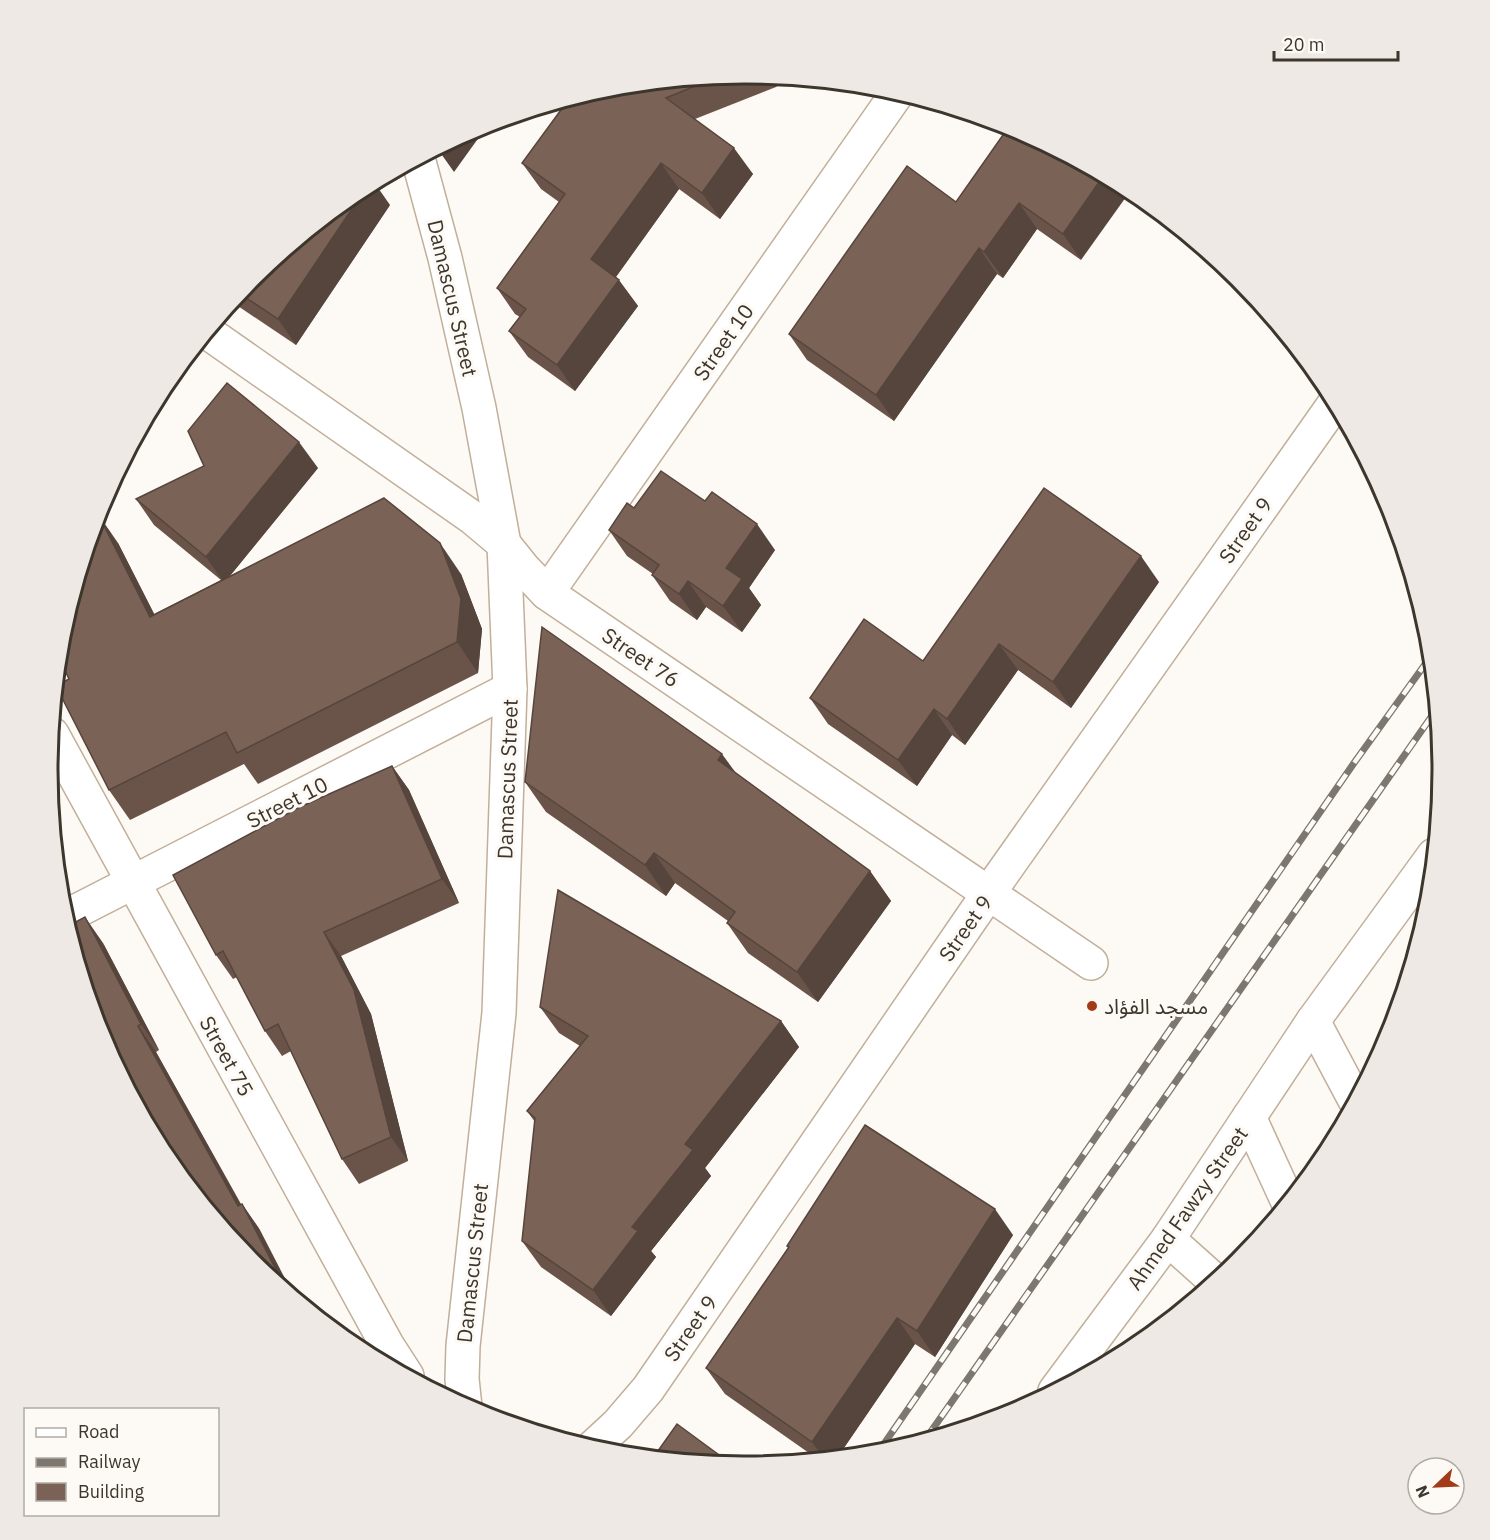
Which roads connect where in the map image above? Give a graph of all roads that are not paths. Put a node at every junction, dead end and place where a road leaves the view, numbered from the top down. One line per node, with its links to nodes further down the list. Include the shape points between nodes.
1 (892, 100): 6 (street, Street 10)
2 (420, 165): 5 (street, Damascus Street, via 477,397)
3 (213, 336): 5 (street, Street 76, via 473,518)
4 (1330, 411): 11 (street, Street 9)
5 (504, 544): 6 (street, Street 76); 7 (street, Damascus Street)
6 (547, 593): 11 (street, Street 76)
7 (510, 689): 10 (street, Street 10); 22 (street, Damascus Street, via 499,1013 463,1346)
8 (59, 747): 10 (street, Street 75)
9 (1425, 868): 14 (street, Ahmed Fawzy Street)
10 (131, 882): 12 (street, Street 10); 20 (street, Street 75)
11 (988, 894): 13 (street, Street 76); 23 (street, Street 9, via 648,1389)
12 (74, 912)
13 (1090, 963)
14 (1313, 1021): 15 (street); 16 (street, Ahmed Fawzy Street)
15 (1351, 1093)
16 (1249, 1118): 17 (street); 18 (street, Ahmed Fawzy Street)
17 (1285, 1195)
18 (1168, 1239): 19 (street); 21 (street, Ahmed Fawzy Street)
19 (1209, 1275)
20 (398, 1363)
21 (1065, 1377)
22 (464, 1396)
23 (600, 1441)

